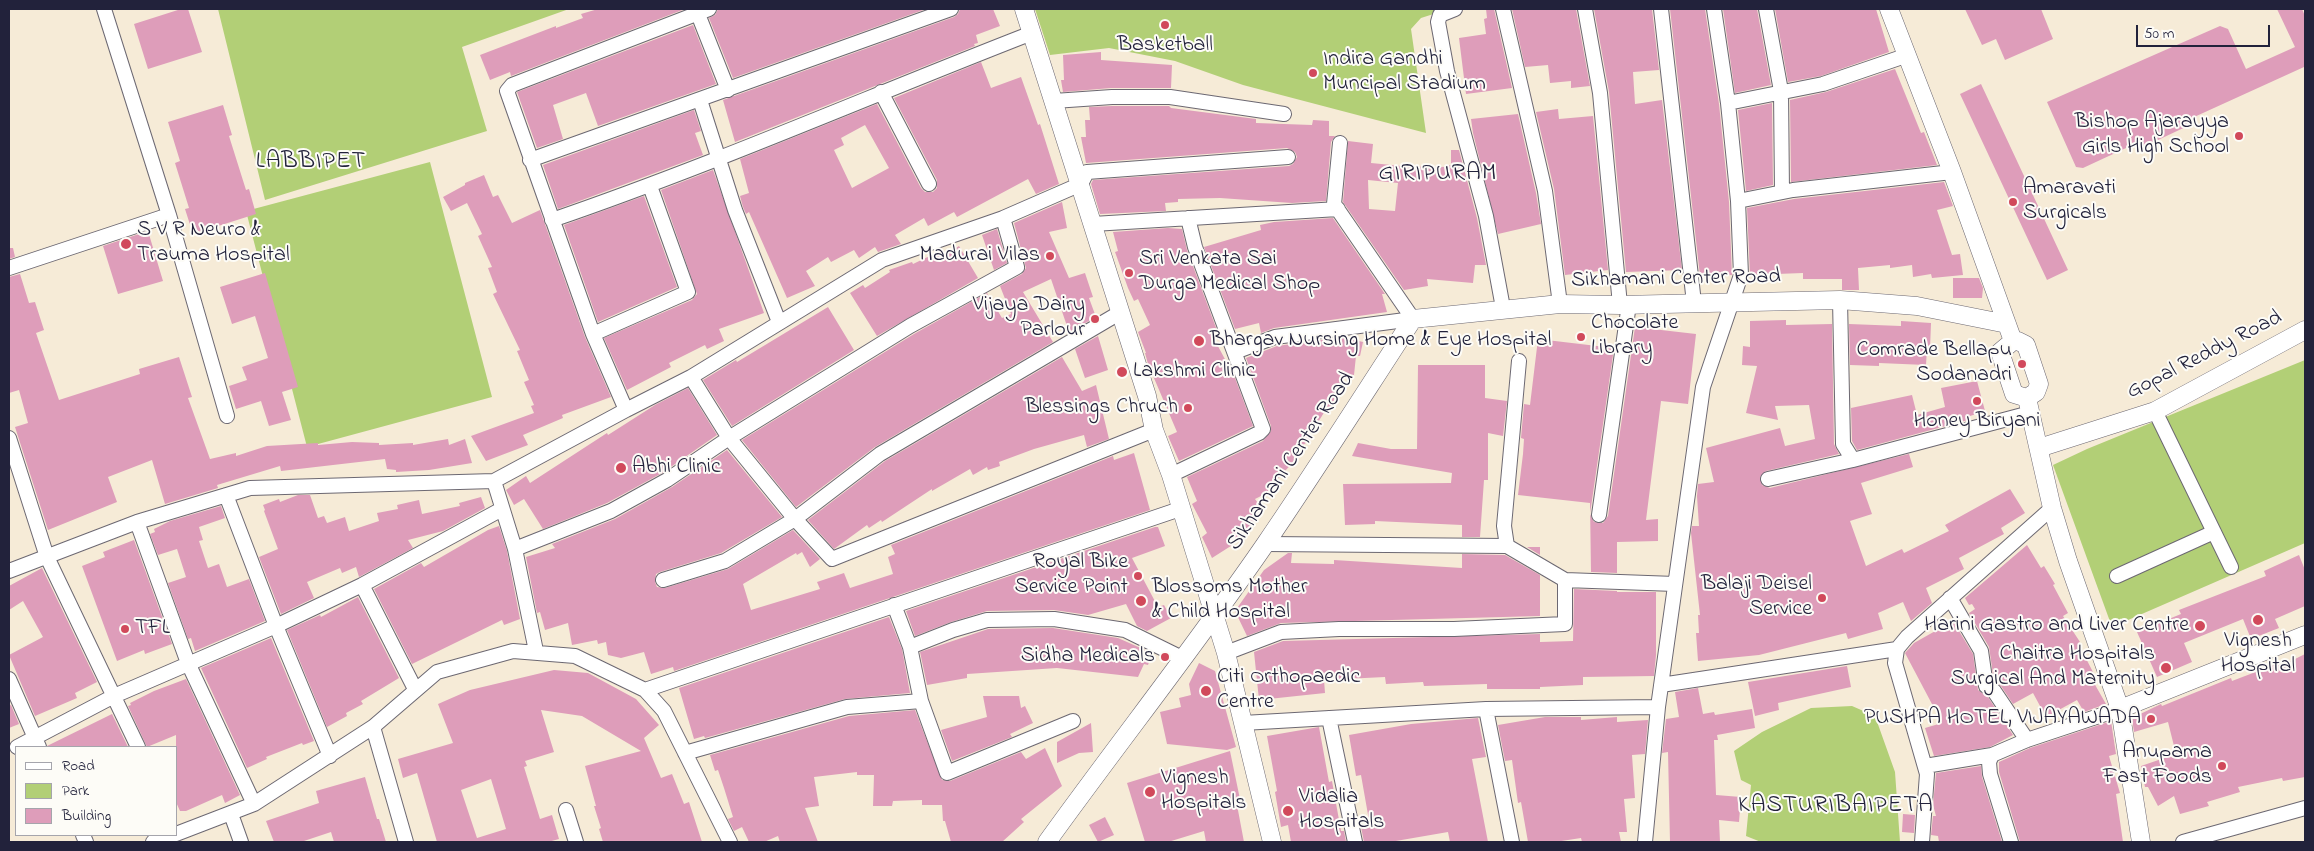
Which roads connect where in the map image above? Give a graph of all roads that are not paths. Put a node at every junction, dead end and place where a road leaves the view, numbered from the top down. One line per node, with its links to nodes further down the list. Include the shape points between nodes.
1 (104, 9): 32 (street)
2 (950, 9): 14 (street)
3 (1024, 9): 12 (street)
4 (1455, 9): 43 (street, via 1440,15 1438,22 1447,72 1486,216)
5 (1502, 9): 41 (street, via 1545,191)
6 (1586, 9): 42 (street, via 1600,93)
7 (1661, 9): 40 (street)
8 (1714, 9): 19 (street)
9 (1766, 9): 16 (street)
10 (1889, 9): 13 (street)
11 (701, 10): 14 (street); 24 (street, via 508,88)
12 (1032, 33): 15 (street); 18 (street)
13 (1908, 54): 16 (street, via 1823,84); 25 (street)
14 (728, 90): 17 (street)
15 (881, 92): 23 (street); 26 (street)
16 (1781, 92): 19 (street); 29 (street)
17 (700, 100): 23 (street); 24 (street)
18 (1054, 101): 20 (street, via 1170,97); 27 (street)
19 (1728, 103): 30 (street)
20 (1284, 114)
21 (1340, 143): 31 (street, via 1334,204)
22 (1288, 157): 27 (street, via 1086,172)
23 (719, 159): 28 (street); 46 (street, via 735,210)
24 (530, 160): 35 (street)
25 (1952, 172): 29 (street); 47 (street)
26 (928, 184)
27 (1081, 184): 33 (street); 36 (street)
28 (650, 186): 35 (street); 49 (street, via 688,292)
29 (1782, 192): 30 (street)
30 (1738, 200): 39 (street, via 1741,275)
31 (1338, 209): 34 (street); 45 (street)
32 (169, 215): 37 (street); 57 (street)
33 (1003, 218): 46 (street, via 882,260); 60 (street, via 1016,267 910,326)
34 (1188, 218): 36 (street); 51 (street, via 1194,247)
35 (552, 220): 49 (street)
36 (1093, 224): 44 (street)
37 (9, 268)
38 (1840, 300): 39 (street, Sikhamani Center Road); 47 (street, Sikhamani Center Road, via 1917,306); 62 (street, via 1843,444)
39 (1730, 302): 40 (street, Sikhamani Center Road); 83 (street, via 1702,387)
40 (1694, 303): 42 (street, Sikhamani Center Road)
41 (1560, 304): 42 (street, Sikhamani Center Road); 43 (street, Sikhamani Center Road)
42 (1625, 305): 70 (street)
43 (1503, 308): 45 (street, Sikhamani Center Road)
44 (1121, 312): 58 (street); 71 (street, via 880,454)
45 (1413, 319): 51 (street, via 1275,337); 74 (street, Sikhamani Center Road)
46 (779, 322): 53 (street)
47 (2007, 324): 50 (street)
48 (2305, 330): 56 (street, Gopal Reddy Road)
49 (593, 334): 55 (street)
50 (2013, 341): 54 (street, via 2026,345 2038,384); 54 (street, via 2000,352 2014,394)
51 (1235, 352): 63 (street, via 1263,429 1259,434)
52 (1519, 361): 75 (street, via 1504,526)
53 (691, 378): 55 (street); 60 (street)
54 (2028, 406): 61 (street); 62 (street)
55 (626, 410): 65 (street)
56 (2155, 411): 61 (street, Gopal Reddy Road); 73 (street)
57 (227, 416)
58 (1154, 430): 63 (street); 71 (street, via 832,558)
59 (9, 438): 77 (street)
60 (729, 438): 71 (street); 76 (street, via 667,480 611,510)
61 (2039, 448): 67 (street)
62 (1853, 460): 64 (street)
63 (1171, 474): 69 (street)
64 (1768, 479)
65 (494, 481): 66 (street, via 250,488); 68 (street)
66 (226, 495): 72 (street); 88 (street)
67 (2052, 508): 85 (street); 104 (street)
68 (502, 509): 76 (street); 84 (street)
69 (1180, 509): 86 (street); 87 (street)
70 (1599, 515)
71 (795, 519): 81 (street, via 725,561)
72 (137, 522): 77 (street); 95 (street)
73 (2214, 532): 78 (street); 80 (street)
74 (1266, 544): 75 (street); 87 (street, Sikhamani Center Road)
75 (1507, 546): 82 (street)
76 (515, 549): 92 (street)
77 (48, 557): 79 (street); 100 (street)
78 (2231, 567)
79 (9, 571)
80 (2116, 576)
81 (663, 580)
82 (1565, 580): 83 (street); 93 (street, via 1565,624 1454,630 1281,632)
83 (1675, 584): 97 (street)
84 (362, 585): 88 (street); 98 (street)
85 (1950, 598): 91 (street); 109 (street, via 1982,651 1986,686 1994,691)
86 (894, 606): 90 (street); 99 (street)
87 (1214, 616): 93 (street); 94 (street, Sikhamani Center Road)
88 (276, 626): 95 (street); 113 (street)
89 (2305, 635): 104 (street)
90 (910, 647): 94 (street, via 987,620 1054,619 1125,630); 101 (street)
91 (1897, 650): 97 (street); 115 (street, via 1895,663)
92 (536, 652): 98 (street, via 513,651 437,672); 99 (street, via 575,656)
93 (1226, 653): 107 (street)
94 (1184, 659): 127 (street, Sikhamani Center Road)
95 (188, 663): 100 (street); 116 (street)
96 (9, 679): 110 (street)
97 (1661, 685): 102 (street)
98 (415, 689): 108 (street)
99 (645, 690): 112 (street, via 664,711)
100 (114, 696): 110 (street); 111 (street)
101 (921, 701): 106 (street, via 947,773); 112 (street, via 847,707)
102 (1658, 707): 103 (street); 131 (street)
103 (1486, 709): 105 (street); 130 (street)
104 (2120, 709): 109 (street); 134 (street)
105 (1329, 718): 107 (street); 129 (street)
106 (1073, 721)
107 (1243, 723): 128 (street)
108 (373, 727): 113 (street); 124 (street)
109 (2027, 740): 114 (street)
110 (37, 743)
111 (138, 746)
112 (685, 752): 126 (street)
113 (330, 756): 116 (street)
114 (1992, 756): 115 (street); 133 (street, via 1988,762 1990,774)
115 (1925, 766): 132 (street)
116 (254, 804): 119 (street)
117 (2305, 808): 135 (street)
118 (566, 810): 125 (street)
119 (231, 814): 120 (street); 123 (street)
120 (178, 832)
121 (168, 836): 122 (street)
122 (153, 842)
123 (241, 842)
124 (406, 842)
125 (576, 842)
126 (730, 842)
127 (1047, 842)
128 (1272, 842)
129 (1355, 842)
130 (1512, 842)
131 (1645, 842)
132 (1922, 842)
133 (2011, 842)
134 (2141, 842)
135 (2183, 842)

